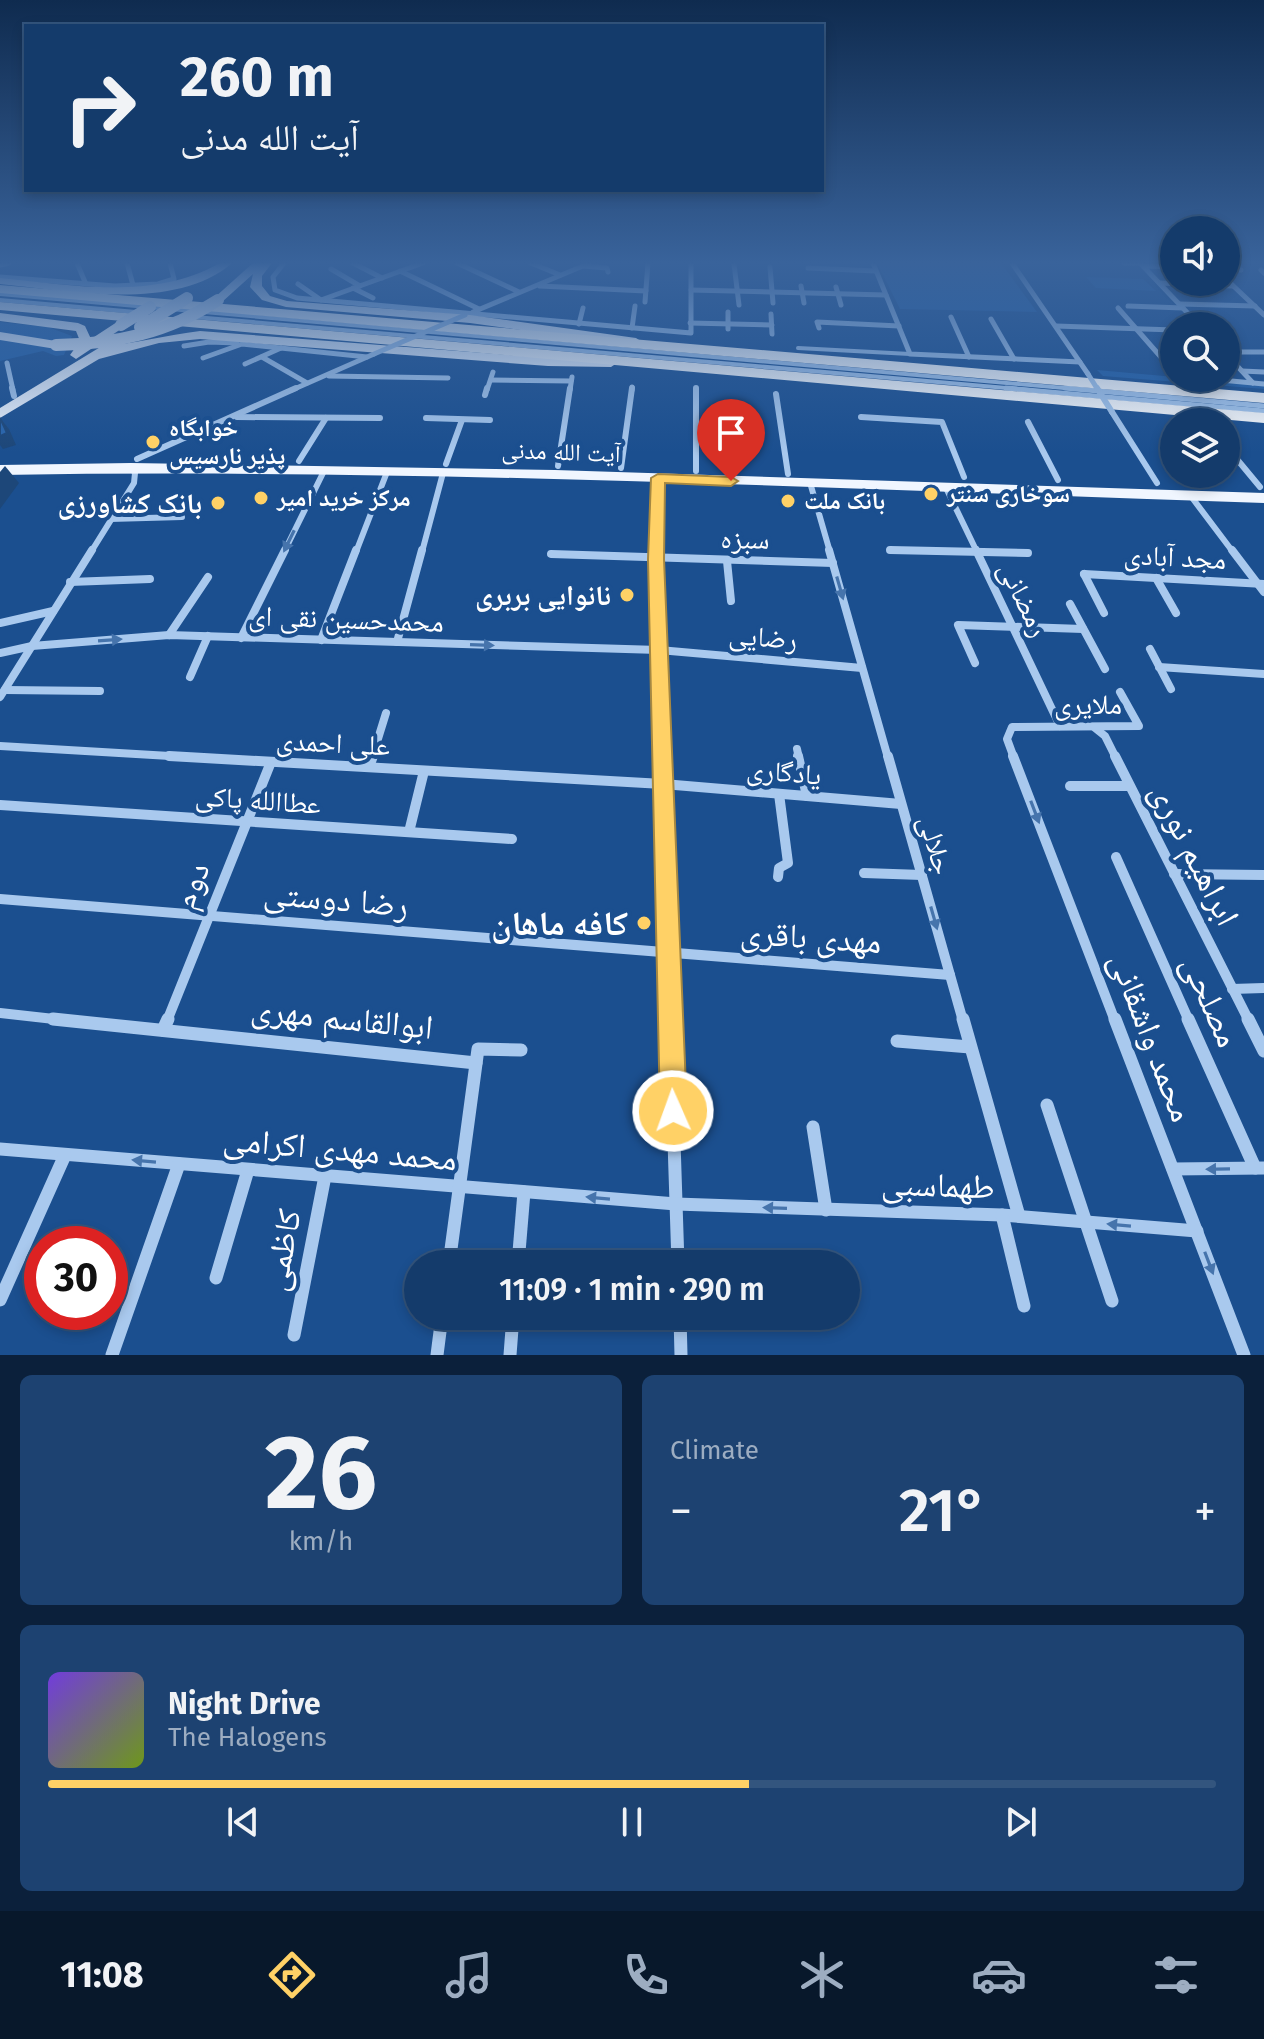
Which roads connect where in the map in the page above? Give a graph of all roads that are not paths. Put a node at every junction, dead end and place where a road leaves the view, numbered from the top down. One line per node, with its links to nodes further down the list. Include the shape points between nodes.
1 (75, 326): 35 (main road, via 86,341)
2 (119, 326): 35 (main road, bridge)
3 (141, 326): 34 (main road, bridge)
4 (170, 326): 23 (main road, bridge, via 89,345)
5 (220, 326): 42 (highway)
6 (357, 326): 61 (lane)
7 (415, 326): 25 (highway)
8 (439, 326): 33 (street, bridge)
9 (520, 326): 25 (main road)
10 (609, 326): 19 (street)
11 (690, 326): 19 (street, via 691,333)
12 (772, 326): 22 (street)
13 (899, 326): 31 (street)
14 (955, 326): 37 (street)
15 (995, 326): 39 (street)
16 (1056, 326): 40 (street)
17 (1062, 326): 20 (street)
18 (1133, 326): 20 (street)
19 (632, 328)
20 (1135, 329): 21 (street); 32 (street)
21 (1160, 330)
22 (772, 334)
23 (0, 336)
24 (242, 344): 26 (street); 27 (street); 38 (street)
25 (644, 344): 59 (highway)
26 (184, 346)
27 (282, 348): 33 (street); 36 (street)
28 (798, 348): 31 (lane)
29 (1264, 352): 30 (street)
30 (1240, 353)
31 (910, 354): 37 (street)
32 (1160, 354)
33 (371, 355): 47 (street)
34 (95, 356): 42 (main road, via 159,339 200,335); 62 (main road)
35 (75, 357): 58 (main road)
36 (262, 357): 43 (street); 51 (street)
37 (969, 357): 39 (street)
38 (203, 358)
39 (1014, 359): 40 (street)
40 (1080, 362): 90 (street, bridge)
41 (7, 363): 58 (street)
42 (621, 363): 68 (highway)
43 (245, 364)
44 (1240, 369): 46 (street); 52 (street)
45 (493, 372): 49 (street)
46 (1264, 372)
47 (324, 376): 48 (street); 51 (street)
48 (448, 378)
49 (491, 380): 57 (street); 76 (street, via 572,379)
50 (1240, 382): 52 (street)
51 (307, 383): 63 (street)
52 (1254, 383): 53 (street)
53 (1264, 384)
54 (632, 387): 79 (street)
55 (696, 388): 82 (street)
56 (776, 394): 84 (street)
57 (485, 395)
58 (14, 396): 60 (main road)
59 (1264, 398)
60 (0, 405)
61 (1264, 408)
62 (0, 414)
63 (232, 417): 65 (street); 75 (street)
64 (861, 417): 85 (street, via 942,422)
65 (326, 418): 66 (street); 73 (street)
66 (380, 418)
67 (426, 418): 69 (street)
68 (1264, 418)
69 (462, 420): 70 (street); 78 (street)
70 (490, 420)
71 (1028, 422): 88 (street)
72 (0, 458): 75 (main road, آیت الله مدنی)
73 (299, 461): 75 (main road, آیت الله مدنی); 78 (main road, آیت الله مدنی)
74 (1240, 463): 92 (street)
75 (134, 464): 77 (main road, آیت الله مدنی); 81 (main road, آیت الله مدنی); 95 (street, via 134,483)
76 (558, 466): 78 (main road, آیت الله مدنی); 79 (main road, آیت الله مدنی)
77 (50, 468): 80 (main road, آیت الله مدنی); 86 (main road)
78 (445, 468): 83 (main road, آیت الله مدنی); 87 (main road, آیت الله مدنی); 121 (street)
79 (621, 468): 82 (main road, آیت الله مدنی)
80 (0, 470)
81 (324, 471): 83 (main road, آیت الله مدنی); 119 (street, one-way to 119)
82 (696, 471): 84 (main road, آیت الله مدنی)
83 (387, 472): 120 (street)
84 (788, 474): 85 (main road, آیت الله مدنی)
85 (964, 477): 88 (main road, آیت الله مدنی)
86 (0, 478)
87 (658, 478): 89 (main road, آیت الله مدنی); 100 (street)
88 (1058, 480): 90 (main road, آیت الله مدنی)
89 (811, 486): 91 (main road, آیت الله مدنی); 102 (street, جلالی)
90 (1160, 489): 91 (main road, آیت الله مدنی); 92 (main road, آیت الله مدنی); 93 (main road, آیت الله مدنی)
91 (947, 490): 97 (street, رمضانی)
92 (1263, 491): 93 (main road, آیت الله مدنی)
93 (1190, 495): 107 (street)
94 (182, 517): 95 (street)
95 (110, 519): 106 (street)
96 (890, 550): 97 (street)
97 (976, 551): 98 (street); 115 (street, رمضانی)
98 (1028, 553)
99 (551, 554): 100 (street, سبزه)
100 (656, 559): 101 (street, سبزه); 124 (street)
101 (727, 561): 102 (street, سبزه); 109 (street)
102 (833, 563): 128 (street, جلالی, one-way to 128)
103 (208, 577): 117 (street)
104 (1156, 578): 107 (street, مجد آبادی); 112 (street, مجد آبادی, via 1084,574); 113 (street)
105 (150, 579): 106 (street)
106 (70, 582): 111 (street)
107 (1261, 584): 108 (street)
108 (1264, 592)
109 (731, 601)
110 (1070, 604): 116 (street)
111 (53, 611): 114 (street); 122 (street)
112 (1104, 613)
113 (1176, 613)
114 (0, 623)
115 (1013, 627): 116 (street); 126 (street, via 958,625); 137 (street, رمضانی)
116 (1083, 629): 129 (street)
117 (169, 635): 118 (street, محمدحسین نقی ای); 122 (street, محمدحسین نقی ای, one-way to 117)
118 (208, 636): 119 (street, محمدحسین نقی ای); 131 (street)
119 (241, 638): 120 (street, محمدحسین نقی ای)
120 (321, 640): 121 (street, محمدحسین نقی ای)
121 (397, 642): 124 (street, محمدحسین نقی ای, one-way to 124)
122 (32, 646): 125 (street, محمدحسین نقی ای); 135 (street)
123 (1150, 649): 127 (street)
124 (659, 650): 128 (street, رضایی); 145 (street)
125 (0, 653)
126 (975, 663)
127 (1159, 667): 130 (street); 132 (street)
128 (862, 668): 150 (street, جلالی)
129 (1105, 669)
130 (1264, 674)
131 (190, 677)
132 (1171, 689)
133 (100, 691): 135 (street)
134 (1120, 692): 138 (street, ملایری, via 1139,726)
135 (2, 694)
136 (386, 713): 143 (street)
137 (1060, 726): 138 (street, ملایری); 139 (street, ملایری, via 1012,727)
138 (1094, 728): 147 (street, ابراهیم نوری, via 1105,736)
139 (1007, 739): 180 (street, محمد واشقانی, one-way to 180)
140 (0, 746): 142 (street, علی احمدی)
141 (797, 749): 149 (street)
142 (271, 762): 143 (street, علی احمدی); 152 (street, دوم)
143 (369, 767): 144 (street, علی احمدی)
144 (424, 771): 145 (street, علی احمدی); 153 (street)
145 (663, 784): 148 (street, یادگاری); 163 (street)
146 (1070, 786): 147 (street)
147 (1129, 786): 157 (street, ابراهیم نوری)
148 (779, 794): 149 (street, یادگاری); 160 (street, via 788,863 779,868)
149 (807, 796): 150 (street, یادگاری)
150 (901, 804): 158 (street, جلالی)
151 (0, 805): 152 (street, عطاالله پاکی)
152 (247, 821): 153 (street, عطاالله پاکی); 162 (street, دوم)
153 (409, 832): 154 (street, عطاالله پاکی)
154 (512, 839)
155 (1116, 857): 179 (street, مصلحی)
156 (864, 873): 158 (street)
157 (1174, 874): 159 (street); 166 (street, ابراهیم نوری)
158 (922, 875): 164 (street, جلالی, one-way to 164)
159 (1264, 875)
160 (778, 877)
161 (0, 899): 162 (street, رضا دوستی)
162 (208, 917): 163 (street, رضا دوستی); 168 (street, دوم)
163 (668, 955): 164 (street, مهدی باقری); 185 (street)
164 (950, 975): 170 (street, جلالی)
165 (1264, 988): 166 (street)
166 (1232, 989): 172 (street, ابراهیم نوری)
167 (0, 1013): 168 (street, ابوالقاسم مهری)
168 (163, 1030): 173 (street, ابوالقاسم مهری)
169 (897, 1041): 170 (street)
170 (970, 1047): 188 (street, جلالی)
171 (521, 1050): 173 (street, via 478,1049)
172 (1264, 1051)
173 (476, 1063): 183 (street)
174 (1047, 1105): 189 (street)
175 (813, 1127): 186 (street)
176 (0, 1149): 177 (street, محمد مهدی اکرامی)
177 (65, 1155): 178 (street, محمد مهدی اکرامی, one-way to 177); 195 (street)
178 (179, 1164): 181 (street, محمد مهدی اکرامی); 202 (street)
179 (1260, 1168): 180 (street, one-way to 180)
180 (1173, 1169): 190 (street, محمد واشقانی)
181 (248, 1170): 182 (street, محمد مهدی اکرامی); 194 (street)
182 (325, 1176): 183 (street, محمد مهدی اکرامی); 201 (street, کاظمی)
183 (459, 1187): 184 (street, محمد مهدی اکرامی); 191 (street)
184 (524, 1192): 185 (street, محمد مهدی اکرامی, one-way to 184); 192 (street)
185 (676, 1204): 186 (street, طهماسبی, one-way to 185); 193 (street)
186 (826, 1210): 187 (street, طهماسبی)
187 (1002, 1215): 188 (street, طهماسبی); 197 (street)
188 (1019, 1216): 189 (street, طهماسبی)
189 (1088, 1222): 190 (street, طهماسبی, one-way to 189); 196 (street)
190 (1197, 1231): 206 (street, محمد واشقانی, one-way to 206)
191 (451, 1250)
192 (519, 1250)
193 (678, 1250)
194 (216, 1278)
195 (0, 1300)
196 (1112, 1301)
197 (1024, 1306)
198 (440, 1330): 203 (street)
199 (512, 1330): 204 (street)
200 (680, 1330): 205 (street)
201 (294, 1335)
202 (112, 1355)
203 (437, 1355)
204 (510, 1355)
205 (681, 1355)
206 (1244, 1355)

